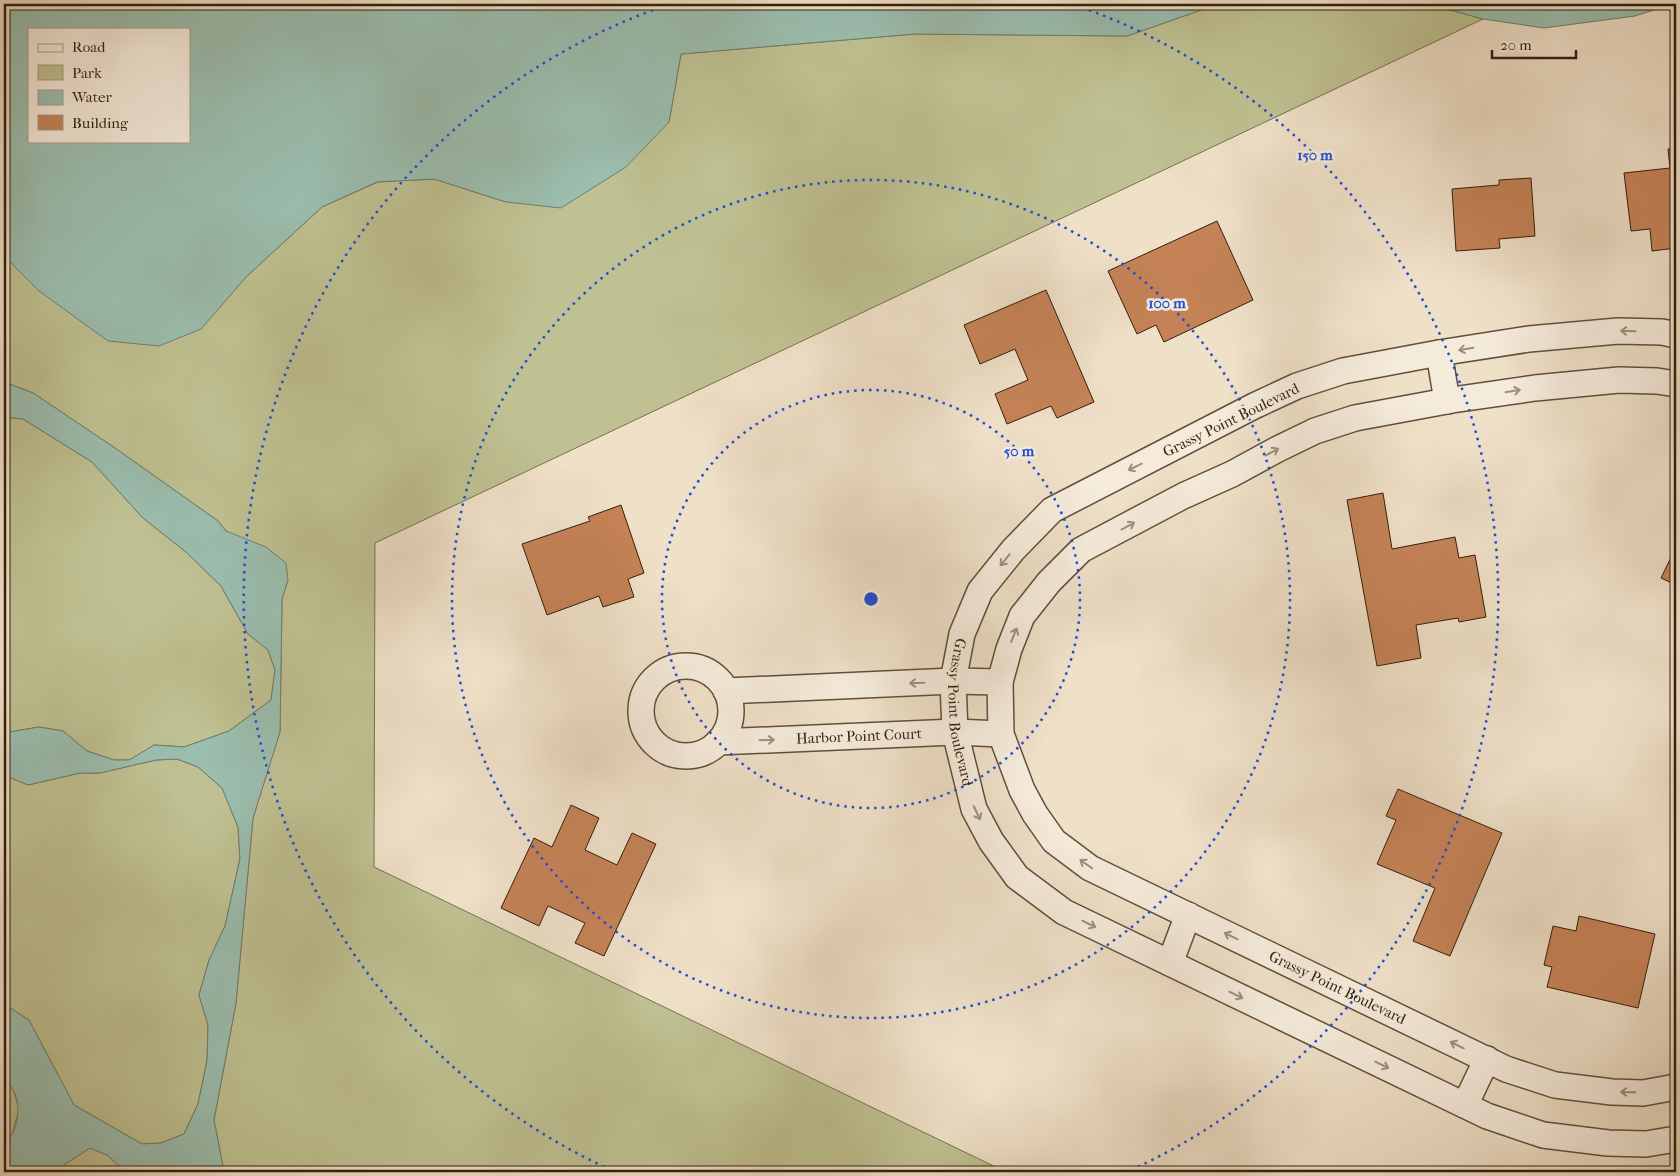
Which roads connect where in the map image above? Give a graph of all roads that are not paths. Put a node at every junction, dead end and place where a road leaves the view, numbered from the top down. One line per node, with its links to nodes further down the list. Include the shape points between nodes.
1 (1676, 335): 2 (street, Grassy Point Boulevard, one-way to 2, via 1618,331 1529,339)
2 (1439, 353): 4 (street); 5 (street, Grassy Point Boulevard, one-way to 5, via 1343,371 1297,386 1052,510 1013,550 980,591 962,634)
3 (1676, 384): 4 (street, Grassy Point Boulevard, one-way to 3, via 1619,380)
4 (1447, 401): 6 (street, Grassy Point Boulevard, one-way to 4, via 1022,616 1049,582 1081,550 1315,431 1355,418)
5 (953, 681): 6 (street); 7 (street, one-way to 7); 8 (street, Grassy Point Boulevard)
6 (1000, 682): 9 (street, Grassy Point Boulevard)
7 (726, 690): 10 (street, via 730,719); 10 (street, via 707,671 694,666 680,666 655,678 646,689 642,703 641,717 645,730 664,751 692,756 705,752)
8 (955, 732): 9 (street, Harbor Point Court); 10 (street, Harbor Point Court, one-way to 8); 12 (street, Grassy Point Boulevard, one-way to 12, via 974,808 1017,878 1064,912)
9 (1001, 734): 11 (street, Grassy Point Boulevard, one-way to 9, via 1090,868 1054,841 1022,790)
10 (718, 742)
11 (1188, 916): 12 (street); 13 (street, Grassy Point Boulevard, one-way to 11)
12 (1170, 963): 15 (street, Grassy Point Boulevard, one-way to 15)
13 (1487, 1059): 14 (street, Grassy Point Boulevard, one-way to 13, via 1643,1093 1555,1085 1506,1069); 15 (street)
14 (1676, 1087)
15 (1465, 1105): 16 (street, Grassy Point Boulevard, via 1543,1135 1637,1144)
16 (1676, 1139)

